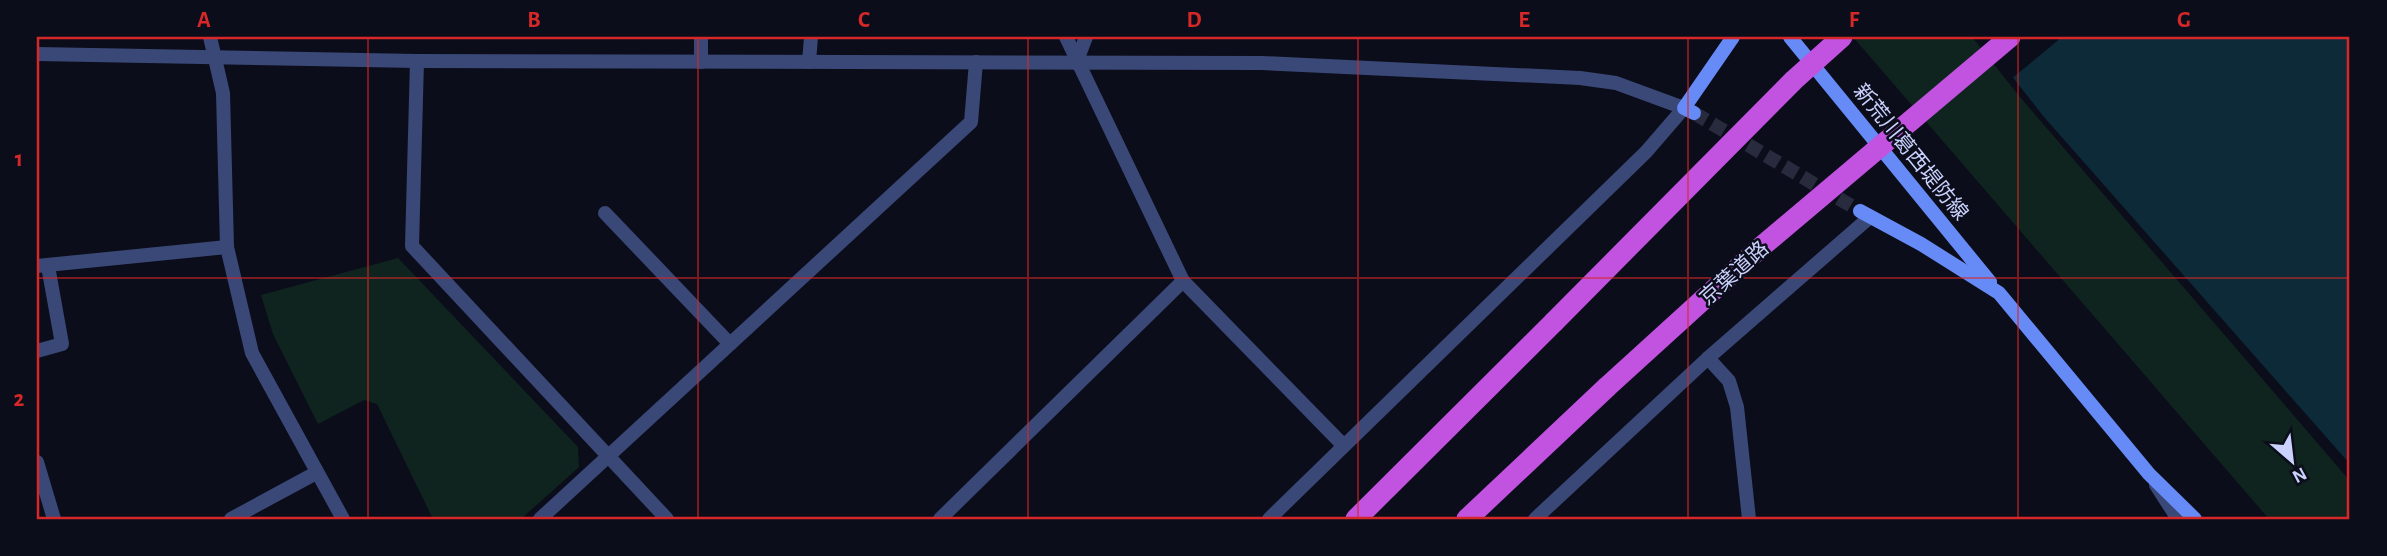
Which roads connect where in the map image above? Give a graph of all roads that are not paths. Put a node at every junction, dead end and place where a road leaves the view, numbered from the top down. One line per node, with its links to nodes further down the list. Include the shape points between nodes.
1 (210, 37): 11 (street)
2 (701, 37): 13 (street)
3 (811, 37): 14 (street)
4 (1066, 37): 16 (street)
5 (1086, 37): 16 (street)
6 (1732, 37): 17 (main road)
7 (1790, 37): 23 (main road, 新荒川葛西堤防線)
8 (1842, 37): 39 (highway, bridge)
9 (2010, 37): 40 (highway, 京葉道路, bridge, via 1761,247)
10 (37, 54): 11 (street)
11 (215, 57): 12 (street); 20 (street, via 223,93)
12 (417, 61): 13 (street); 28 (street, via 412,246)
13 (701, 62): 14 (street)
14 (809, 62): 15 (street)
15 (976, 62): 16 (street); 24 (street, via 971,121)
16 (1076, 63): 17 (street, via 1262,63 1580,78 1616,83); 22 (street)
17 (1689, 110): 27 (street)
18 (605, 213): 24 (street)
19 (1865, 214): 23 (main road, 新荒川葛西堤防線); 26 (street)
20 (226, 247): 21 (street); 30 (street, via 252,353)
21 (42, 266): 25 (street, via 62,344)
22 (1183, 281): 27 (street); 37 (street)
23 (1999, 293): 31 (main road, 新荒川葛西堤防線)
24 (730, 344): 28 (street)
25 (37, 351)
26 (1708, 358): 41 (street); 42 (street, via 1729,381 1738,407)
27 (1343, 445): 38 (street)
28 (610, 456): 35 (street); 36 (street)
29 (37, 462): 32 (street)
30 (316, 473): 33 (street); 34 (street)
31 (2149, 474): 43 (street); 44 (main road, 新荒川葛西堤防線)
32 (54, 519)
33 (230, 519)
34 (343, 519)
35 (540, 519)
36 (667, 519)
37 (940, 519)
38 (1269, 519)
39 (1356, 519)
40 (1467, 519)
41 (1535, 519)
42 (1749, 519)
43 (2178, 519)
44 (2195, 519)

